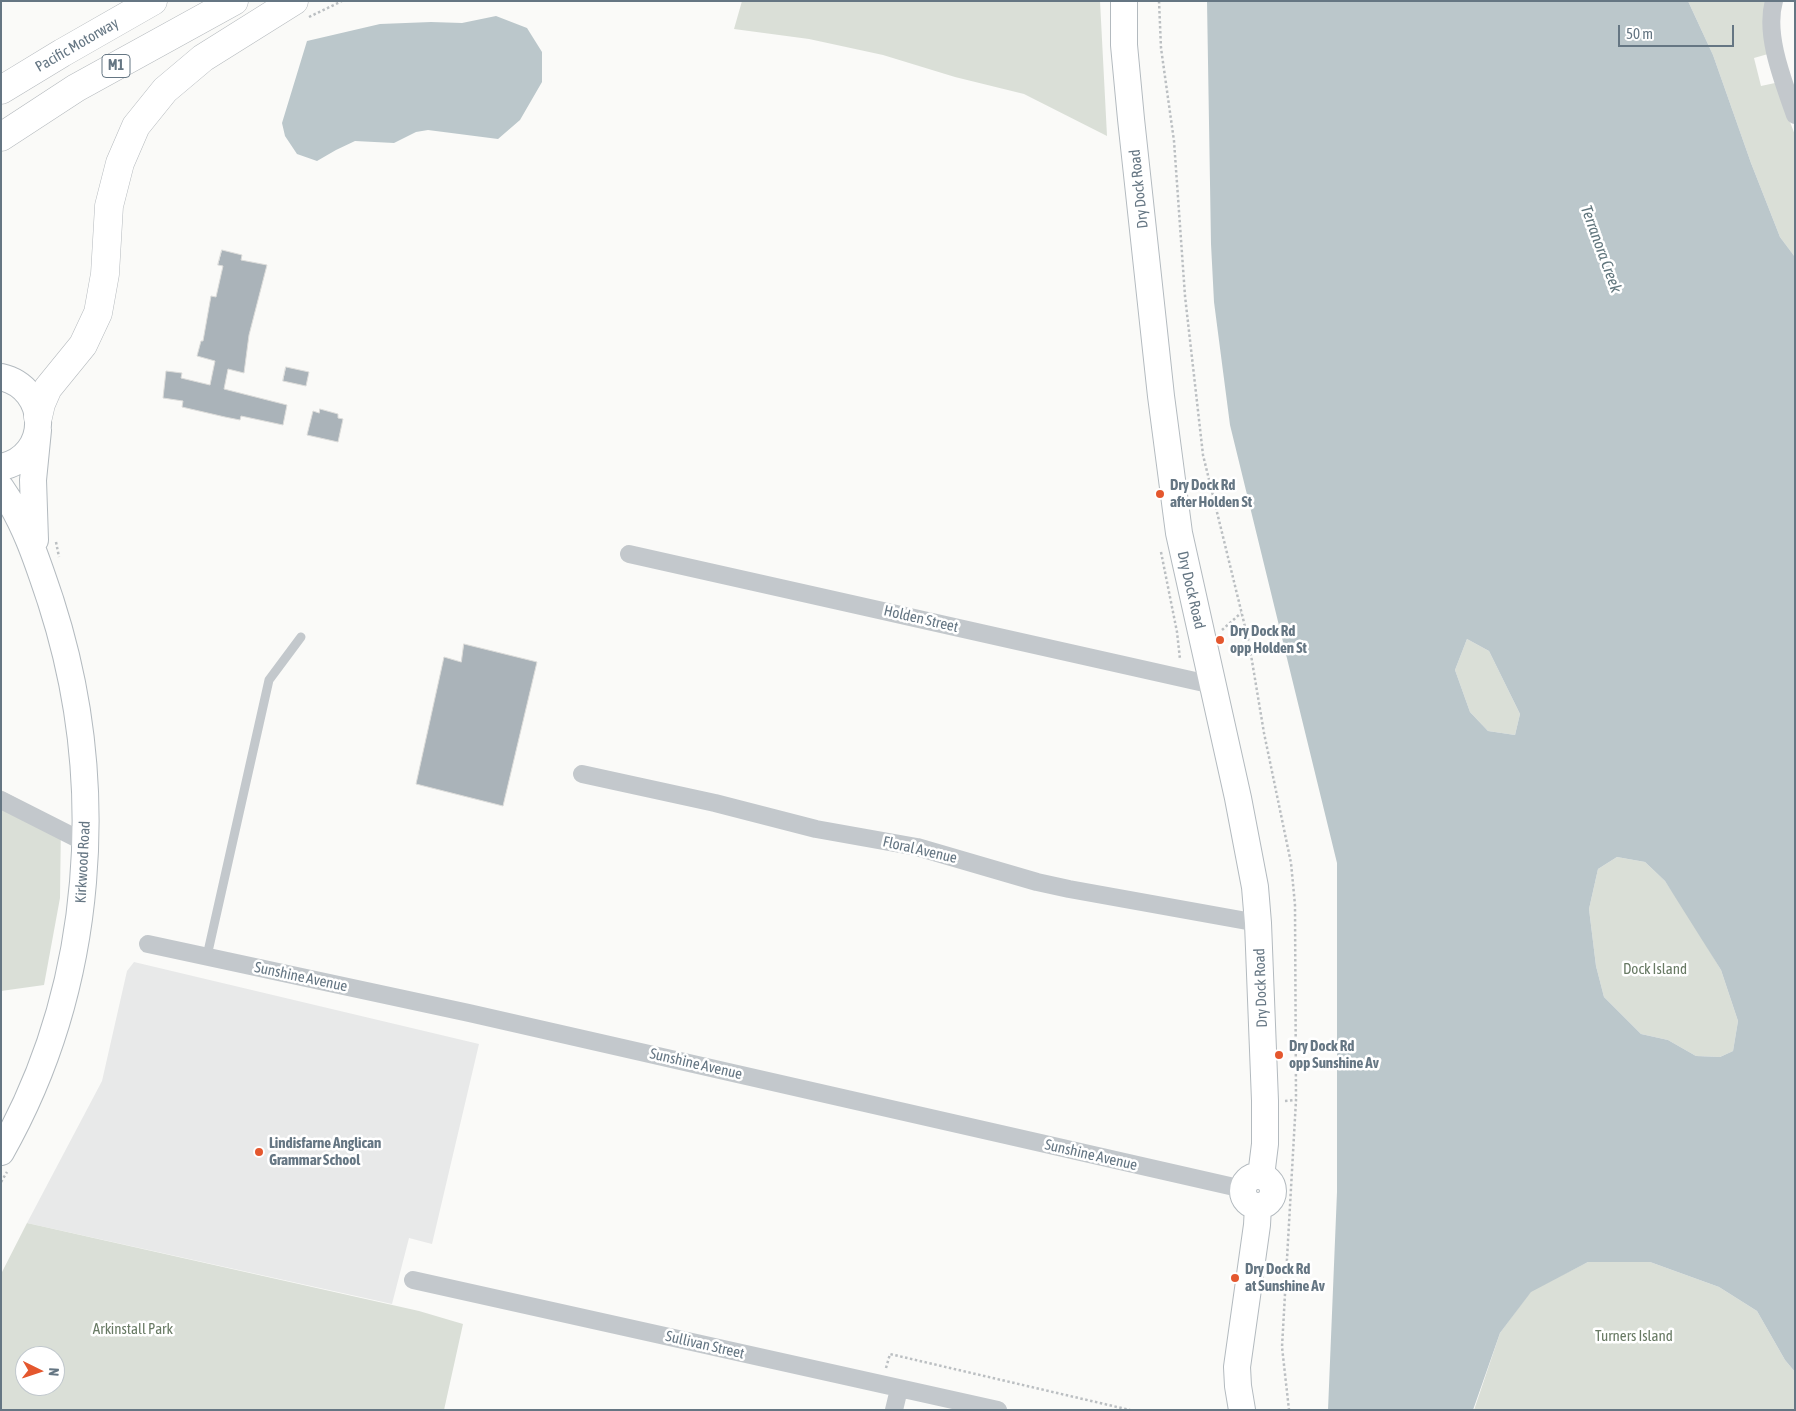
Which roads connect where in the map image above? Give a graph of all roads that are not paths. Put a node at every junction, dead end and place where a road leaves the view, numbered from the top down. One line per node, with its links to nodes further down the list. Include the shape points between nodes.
1 (153, 1): 6 (highway, Pacific Motorway / M1)
2 (234, 1): 8 (highway, M1, via 76,88)
3 (1124, 1): 16 (street, Dry Dock Road, via 1124,45 1131,119 1170,472 1179,533)
4 (1774, 1): 7 (street, via 1773,36)
5 (299, 11): 10 (highway, via 203,58 165,90 136,126 120,163 109,206 105,274 98,313 83,345 48,388)
6 (1, 90)
7 (1795, 115)
8 (1, 137)
9 (1, 377): 10 (street, via 15,382 30,394)
10 (38, 423): 11 (street, via 31,448 24,456); 14 (street, Kirkwood Road, via 33,498 35,544)
11 (1, 467)
12 (1, 488): 14 (street, Kirkwood Road)
13 (629, 554): 16 (street, Holden Street)
14 (49, 561): 19 (street, Kirkwood Road, via 73,686 84,766)
15 (301, 637): 22 (lane, via 269,680)
16 (1212, 685): 20 (street, Dry Dock Road, via 1252,865)
17 (582, 774): 20 (street, Floral Avenue, via 715,803 816,830 917,847 1037,882)
18 (1, 800): 19 (street)
19 (86, 843): 23 (street, Kirkwood Road, via 82,902 70,967 44,1059)
20 (1258, 924): 24 (street, Dry Dock Road, via 1265,1144)
21 (148, 944): 22 (street, Sunshine Avenue)
22 (207, 956): 24 (street, Sunshine Avenue)
23 (6, 1158)
24 (1254, 1190): 29 (street, Dry Dock Road, via 1257,1225 1237,1367)
25 (413, 1280): 26 (street, Sullivan Street)
26 (899, 1389): 27 (street); 28 (street, Sullivan Street)
27 (894, 1410)
28 (998, 1410)
29 (1242, 1410)

